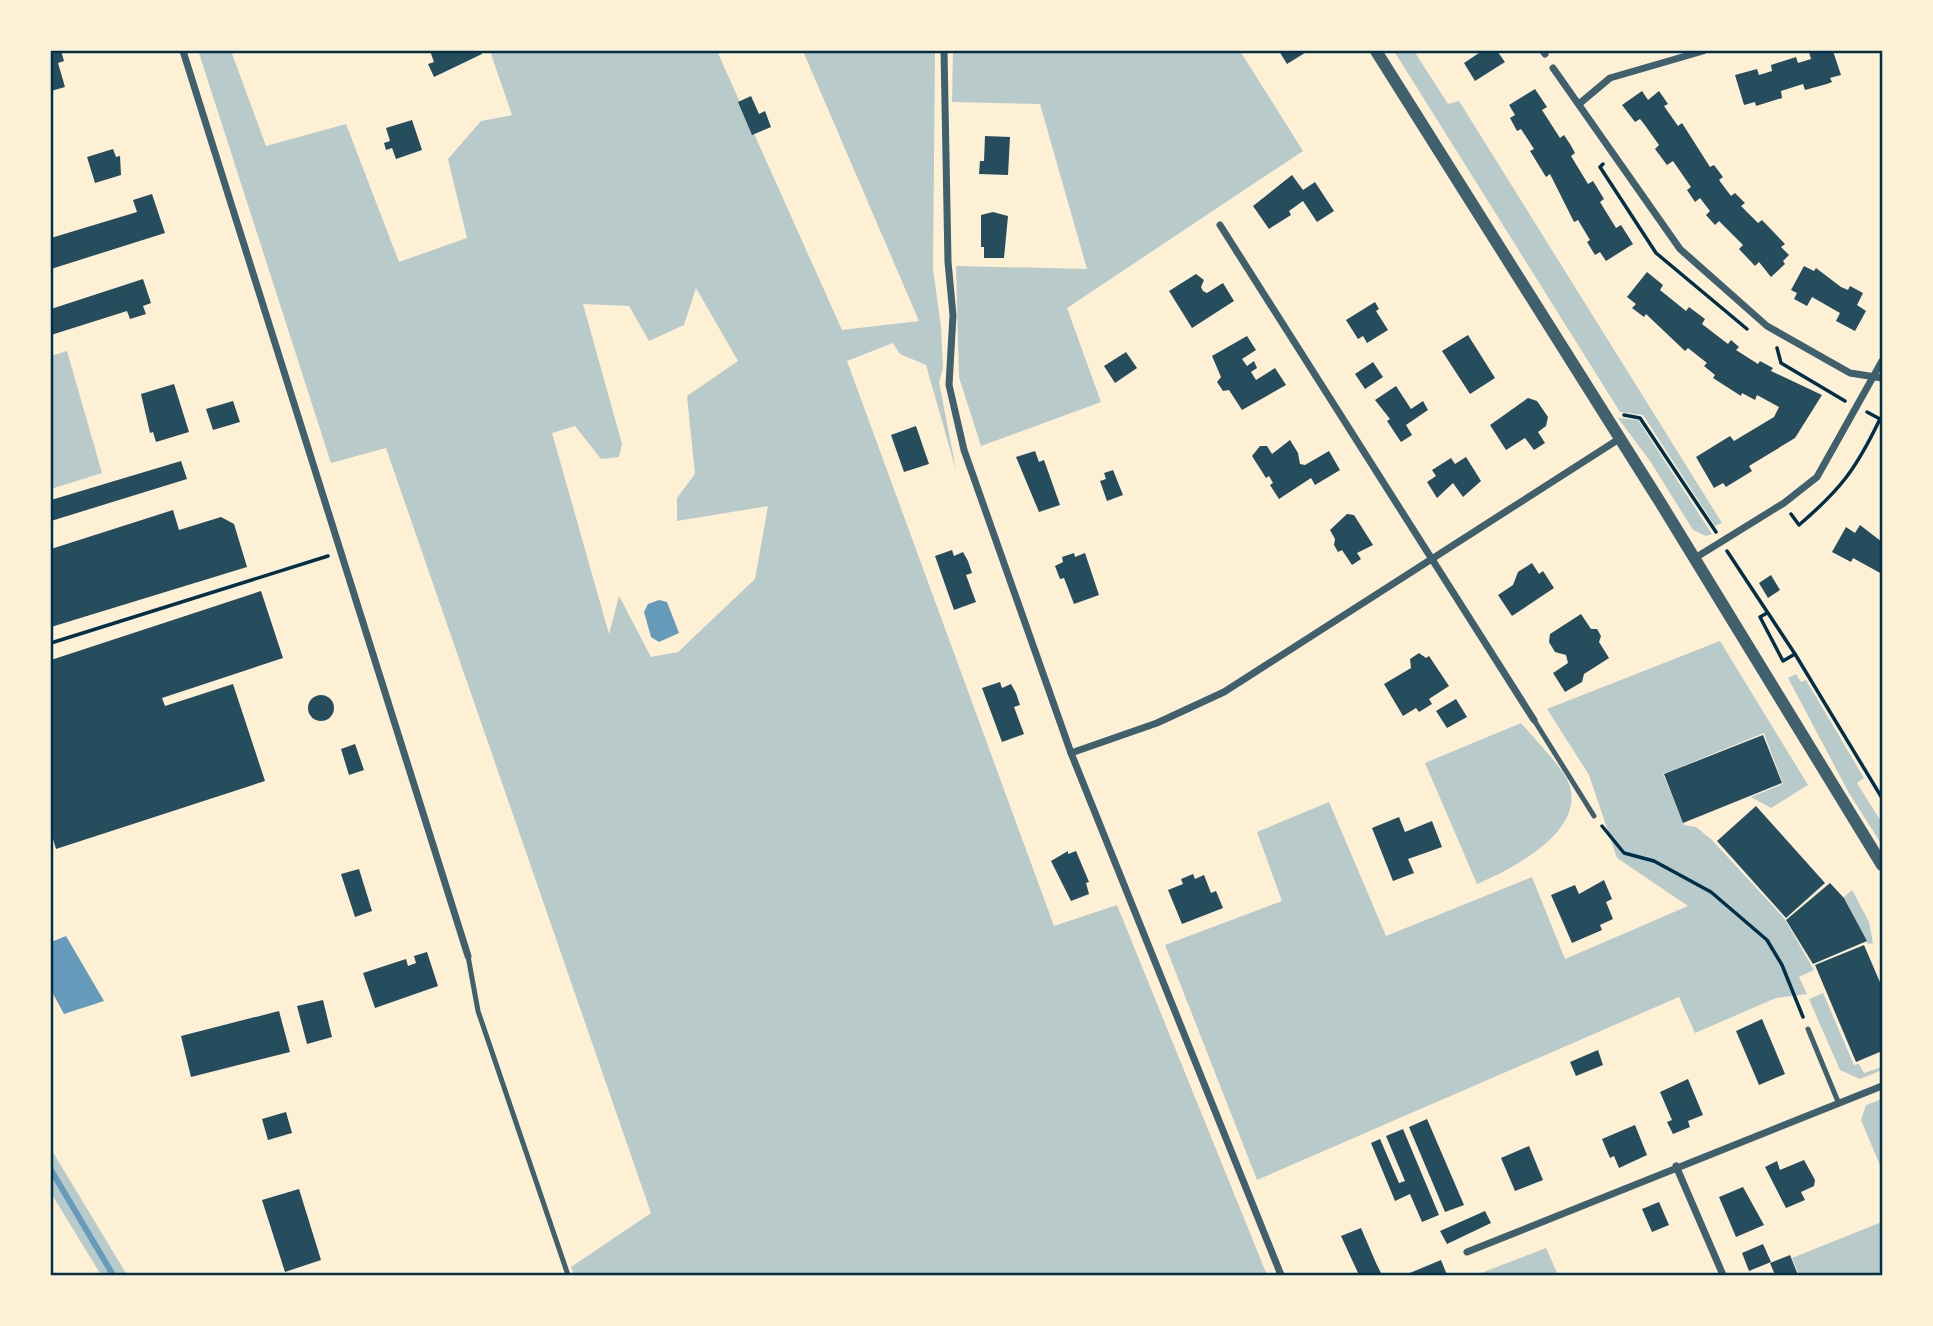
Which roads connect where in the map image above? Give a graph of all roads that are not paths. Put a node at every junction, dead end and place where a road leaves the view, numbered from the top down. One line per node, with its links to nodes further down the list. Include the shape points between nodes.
1 (183, 51): 17 (street)
2 (944, 51): 14 (street, via 953,316 949,385 964,450)
3 (1376, 51): 10 (street)
4 (1703, 51): 6 (street, via 1610,78)
5 (1553, 68): 6 (street)
6 (1579, 104): 9 (street, via 1680,249 1767,326 1850,373)
7 (1220, 225): 11 (street)
8 (1882, 360): 9 (street)
9 (1878, 377): 12 (street, via 1818,477)
10 (1619, 439): 11 (street); 12 (street)
11 (1434, 558): 13 (street); 14 (street, via 1224,692 1157,723)
12 (1695, 558): 16 (street)
13 (1534, 720): 15 (lane)
14 (1071, 753): 24 (street)
15 (1594, 816)
16 (1882, 865)
17 (468, 956): 23 (lane, via 478,1012)
18 (1808, 1029): 20 (lane)
19 (1882, 1086): 20 (street)
20 (1839, 1104): 21 (street)
21 (1676, 1166): 22 (street); 25 (street)
22 (1467, 1252)
23 (568, 1275)
24 (1281, 1275)
25 (1723, 1275)

